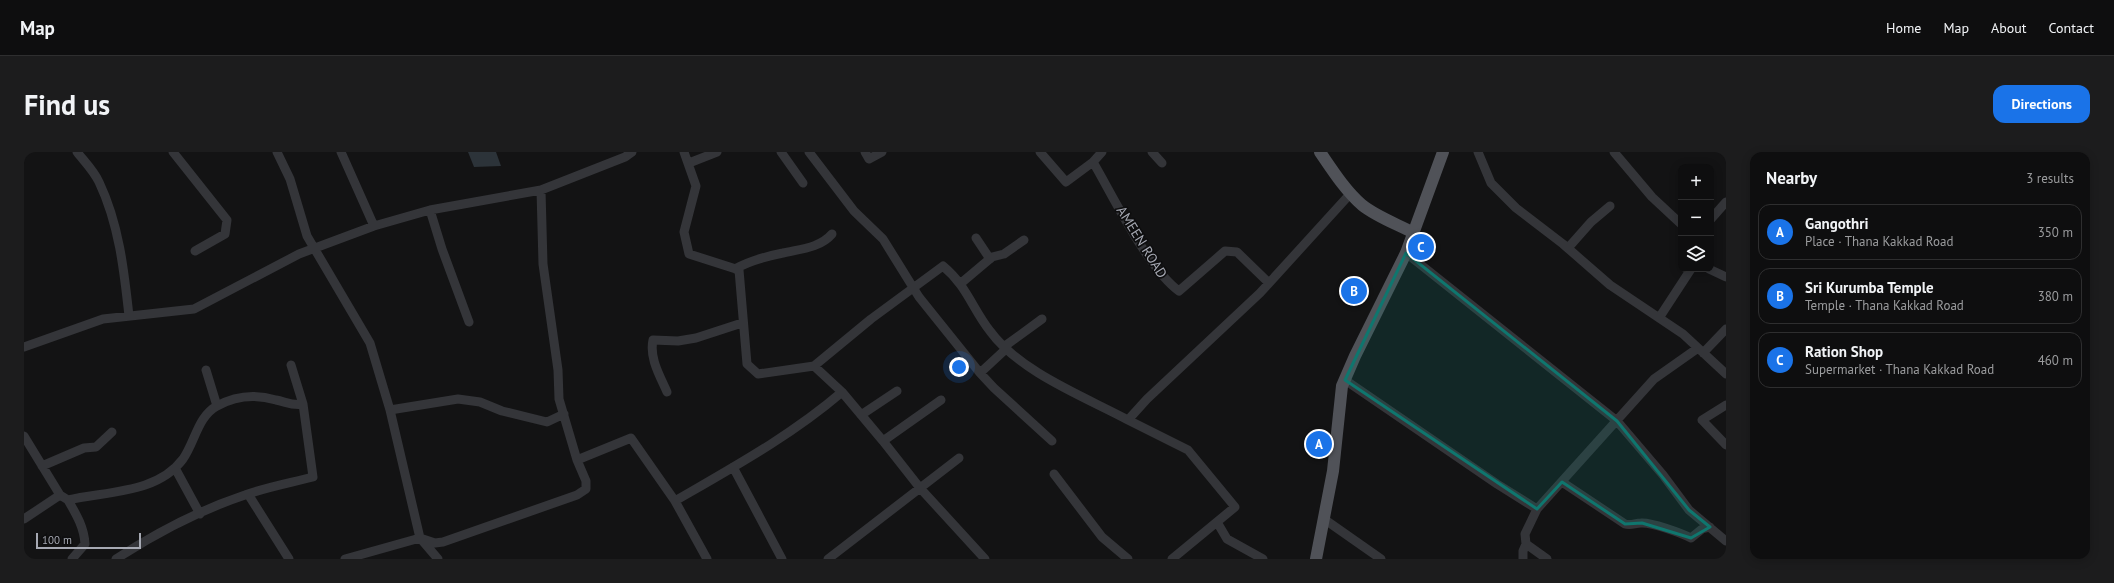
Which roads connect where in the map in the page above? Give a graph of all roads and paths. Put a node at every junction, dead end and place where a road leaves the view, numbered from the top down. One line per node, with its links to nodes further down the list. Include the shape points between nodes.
1 (77, 152): 47 (street, via 99,181 118,237)
2 (173, 152): 37 (street, via 227,220 225,234 221,238)
3 (277, 152): 35 (street, via 290,179 306,236)
4 (341, 152): 30 (street)
5 (632, 152): 23 (street)
6 (684, 152): 20 (street)
7 (717, 152): 20 (street)
8 (781, 152): 22 (street)
9 (809, 152): 46 (street, via 854,211 883,239)
10 (865, 152): 11 (street, via 869,159)
11 (882, 152)
12 (1040, 152): 19 (street, via 1066,182)
13 (1102, 152): 19 (street)
14 (1152, 152): 21 (street)
15 (1320, 152): 24 (main road, via 1340,182)
16 (1478, 152): 36 (street, via 1491,183 1516,208)
17 (1614, 152): 29 (street, via 1652,197)
18 (1443, 153): 31 (main road)
19 (1092, 162): 44 (street, AMEEN ROAD, via 1168,284 1179,291 1225,251 1237,252)
20 (689, 163): 40 (street, via 696,186 684,232 689,254)
21 (1162, 163)
22 (803, 183)
23 (541, 190): 27 (street); 70 (street, via 543,264 558,370 559,399)
24 (1351, 193): 31 (main road, via 1362,205 1376,214); 44 (street)
25 (1726, 202): 28 (street)
26 (1610, 206): 36 (street, via 1590,222)
27 (430, 210): 30 (street); 50 (street)
28 (1714, 216)
29 (1678, 221)
30 (374, 226): 35 (street)
31 (1414, 233): 38 (main road)
32 (832, 234): 40 (street, via 804,250 783,253)
33 (976, 238): 39 (street)
34 (1024, 240): 39 (street, via 1004,254)
35 (314, 248): 47 (street, via 194,309); 69 (street, via 370,343)
36 (1568, 248): 48 (street, via 1610,285)
37 (195, 251)
38 (1406, 253): 61 (main road, via 1354,356); 73 (street)
39 (990, 259): 45 (street)
40 (735, 269): 51 (street, via 739,270)
41 (1714, 271): 43 (street)
42 (1689, 272): 48 (street)
43 (1726, 277)
44 (1269, 283): 72 (street)
45 (960, 284): 46 (street, via 943,266); 54 (street, via 990,331)
46 (914, 288): 57 (street, via 871,319); 59 (street)
47 (129, 316): 53 (street, via 103,319)
48 (1659, 318): 55 (street, via 1683,334)
49 (1042, 319): 54 (street)
50 (469, 322)
51 (742, 323): 57 (street, via 747,364 758,374); 63 (street, via 696,338 678,341 654,340 654,361)
52 (1726, 329): 55 (street)
53 (24, 347)
54 (1006, 347): 59 (street); 72 (street, via 1026,366)
55 (1700, 350): 60 (street); 73 (street, via 1654,379)
56 (291, 365): 66 (street)
57 (814, 366): 64 (street)
58 (206, 370): 68 (street)
59 (980, 373): 77 (street)
60 (1726, 374)
61 (1345, 380): 90 (street); 93 (main road, via 1342,386 1333,471)
62 (897, 391): 71 (street)
63 (667, 392)
64 (842, 392): 71 (street); 82 (street, via 824,408)
65 (941, 400): 76 (street)
66 (303, 404): 68 (street, via 295,406 274,399 252,396); 87 (street, via 313,477)
67 (1726, 405): 78 (street, via 1702,420)
68 (217, 406): 83 (street, via 206,415)
69 (390, 410): 70 (street, via 458,399 480,402 502,411 547,422); 96 (street)
70 (564, 414): 80 (street)
71 (862, 415): 76 (street)
72 (1128, 420): 94 (street, via 1188,450 1235,507)
73 (1617, 421): 85 (street); 95 (street, via 1689,510)
74 (112, 432): 81 (street, via 96,447 84,448)
75 (24, 436): 81 (street)
76 (884, 441): 86 (street)
77 (1052, 441)
78 (1726, 445)
79 (959, 458): 86 (street)
80 (577, 460): 89 (street, via 631,438); 96 (street, via 586,481 586,489 577,494 443,542 435,543)
81 (42, 466): 88 (street)
82 (733, 467): 89 (street); 105 (street)
83 (175, 468): 88 (street, via 171,473 144,485 117,492); 91 (street)
84 (1054, 474): 108 (street, via 1102,537)
85 (1562, 482): 90 (street); 95 (street, via 1625,524 1642,523 1691,538 1702,529)
86 (920, 488): 106 (street); 107 (street)
87 (248, 494): 91 (street); 101 (street)
88 (64, 498): 92 (street); 99 (street, via 79,519 85,535 85,544)
89 (675, 500): 104 (street)
90 (1537, 509): 98 (street, via 1525,534)
91 (200, 514): 100 (street, via 144,541)
92 (24, 519)
93 (1324, 519): 111 (main road); 112 (street)
94 (1217, 522): 109 (street); 110 (street, via 1227,539)
95 (1710, 527): 97 (street)
96 (420, 538): 102 (street); 103 (street)
97 (1726, 541)
98 (1526, 544): 113 (street); 114 (street)
99 (72, 559)
100 (116, 559)
101 (289, 559)
102 (345, 559)
103 (438, 559)
104 (707, 559)
105 (782, 559)
106 (828, 559)
107 (985, 559)
108 (1128, 559)
109 (1172, 559)
110 (1262, 559)
111 (1316, 559)
112 (1381, 559)
113 (1523, 559)
114 (1547, 559)

